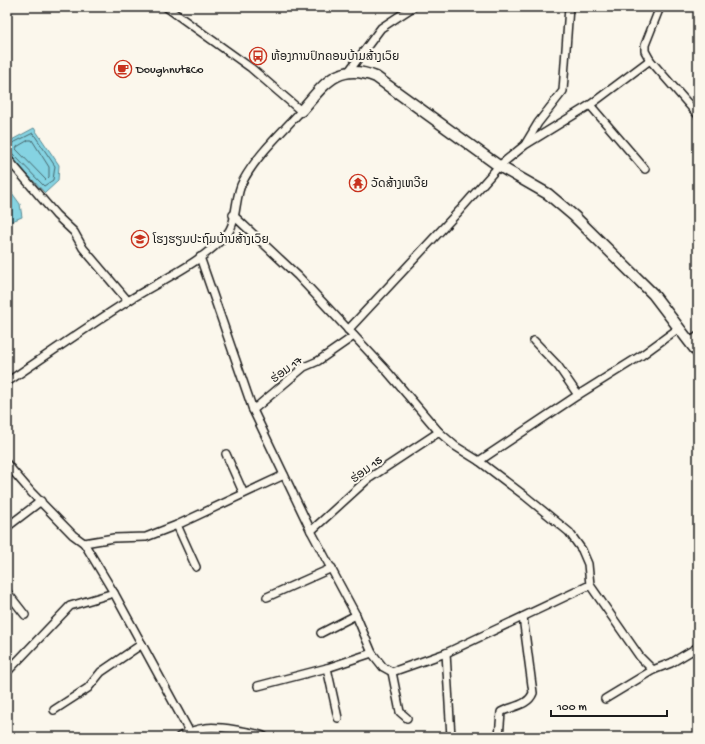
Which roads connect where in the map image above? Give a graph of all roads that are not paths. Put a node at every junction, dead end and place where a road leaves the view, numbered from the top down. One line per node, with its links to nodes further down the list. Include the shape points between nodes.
1 (166, 7): 8 (street, via 251,68)
2 (413, 7): 6 (street, via 381,28)
3 (569, 7): 10 (street, via 563,91 538,123)
4 (660, 7): 5 (street, via 645,46)
5 (650, 60): 7 (street); 9 (street)
6 (349, 71): 8 (street, via 326,82); 12 (street, via 376,77)
7 (590, 105): 10 (street); 13 (street)
8 (301, 111): 14 (street, via 248,173 239,189)
9 (698, 115)
10 (525, 145): 12 (street)
11 (7, 158): 16 (street, via 74,232 83,248)
12 (499, 166): 17 (street, via 548,194 574,216 653,294); 18 (street)
13 (645, 170)
14 (233, 215): 15 (street, via 232,224 226,235); 18 (street, via 298,276)
15 (200, 257): 16 (street); 25 (street)
16 (128, 301): 23 (street)
17 (679, 328): 20 (street); 24 (street, via 642,355)
18 (348, 330): 19 (street)
19 (354, 336): 25 (street, ຮ່ອມ 17, via 318,361 304,367); 26 (street)
20 (694, 339): 22 (street)
21 (534, 341): 24 (street, via 558,366)
22 (698, 353)
23 (7, 382)
24 (578, 394): 28 (street)
25 (253, 410): 30 (street)
26 (439, 432): 28 (street); 35 (street, ຮ່ອມ 15, via 368,479)
27 (226, 454): 31 (street)
28 (479, 461): 39 (street, via 569,532 588,564)
29 (7, 464): 32 (street)
30 (284, 475): 31 (street); 35 (street)
31 (243, 492): 33 (street)
32 (41, 501): 34 (street); 36 (street)
33 (177, 525): 36 (street, via 146,536); 37 (street)
34 (7, 527)
35 (311, 531): 38 (street)
36 (84, 543): 41 (street)
37 (196, 567)
38 (332, 568): 42 (street); 44 (street)
39 (590, 585): 45 (street); 52 (street, via 640,657)
40 (7, 592): 43 (street)
41 (114, 593): 47 (street); 53 (street, via 70,606)
42 (267, 597)
43 (24, 615)
44 (356, 615): 46 (street); 49 (street)
45 (523, 617): 50 (street); 64 (street, via 533,693 525,702 501,712)
46 (321, 633)
47 (142, 644): 57 (street, via 102,672 88,688); 60 (street)
48 (698, 647): 52 (street)
49 (372, 653): 51 (street); 54 (street, via 383,667)
50 (446, 653): 54 (street); 63 (street)
51 (327, 668): 55 (street); 58 (street)
52 (653, 670): 56 (street)
53 (7, 672)
54 (392, 672): 59 (street, via 400,712)
55 (258, 686)
56 (605, 699)
57 (54, 710)
58 (338, 718)
59 (407, 718)
60 (189, 731): 61 (street); 62 (street, via 207,727)
61 (179, 737)
62 (266, 737)
63 (451, 737)
64 (499, 737)

